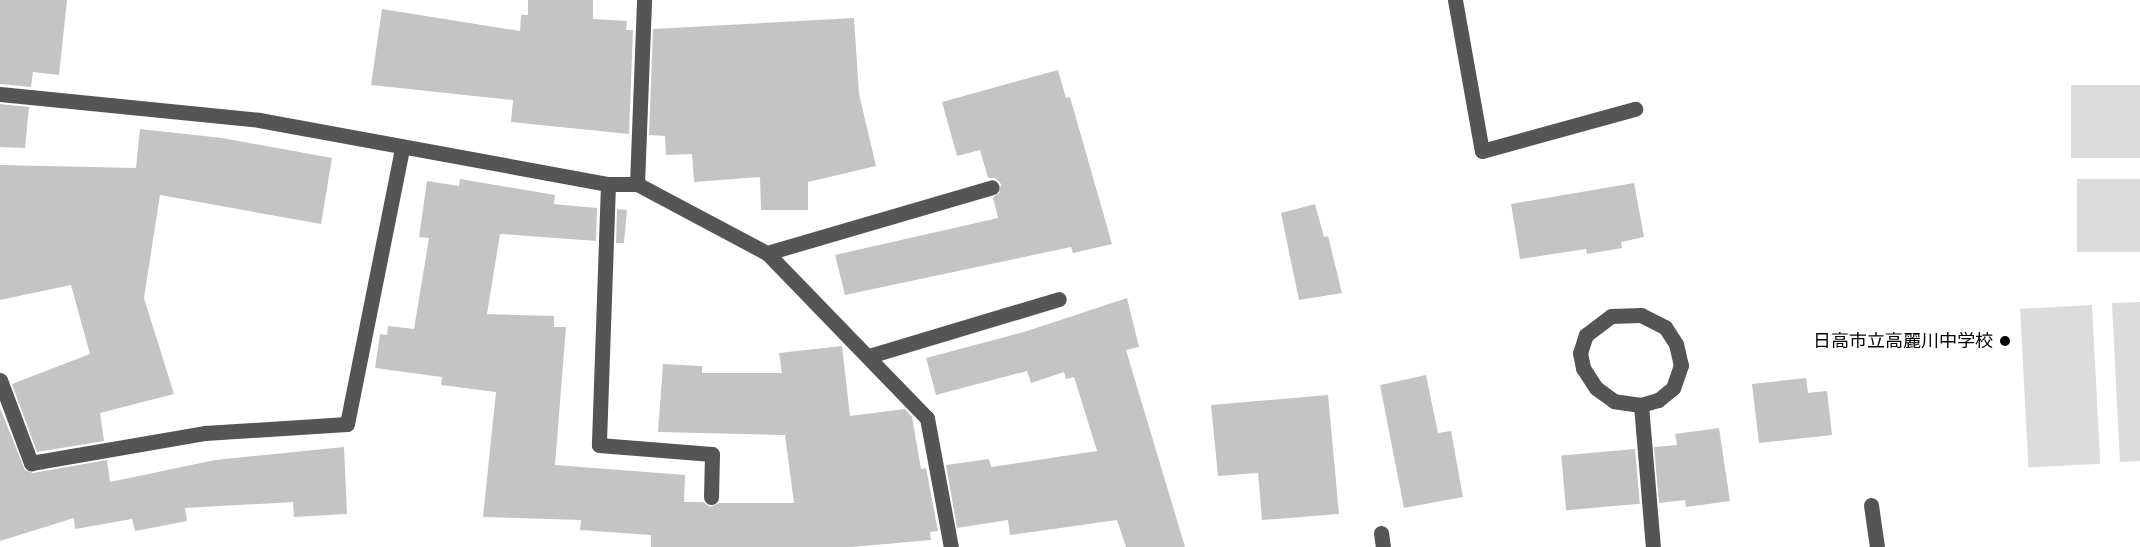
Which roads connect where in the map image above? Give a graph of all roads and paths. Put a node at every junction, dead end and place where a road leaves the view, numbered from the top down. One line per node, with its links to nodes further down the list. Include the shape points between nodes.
1 (644, 0): 7 (street)
2 (1455, 0): 4 (street, via 1482,151)
3 (0, 94): 5 (street, via 259,120)
4 (1635, 109)
5 (402, 147): 6 (street); 12 (street, via 347,424 205,433 31,463)
6 (608, 184): 7 (street); 14 (street, via 599,445 712,454)
7 (638, 184): 9 (street)
8 (992, 187): 9 (street)
9 (767, 253): 11 (street)
10 (1059, 299): 11 (street)
11 (869, 356): 16 (street, via 927,418)
12 (0, 380)
13 (1641, 405): 13 (street, via 1614,401 1596,388 1583,368 1580,353 1586,335 1611,316 1641,315 1665,327 1676,344 1681,364 1673,388 1658,400); 17 (street)
14 (711, 497)
15 (1871, 505): 18 (street)
16 (951, 547)
17 (1653, 547)
18 (1877, 547)

